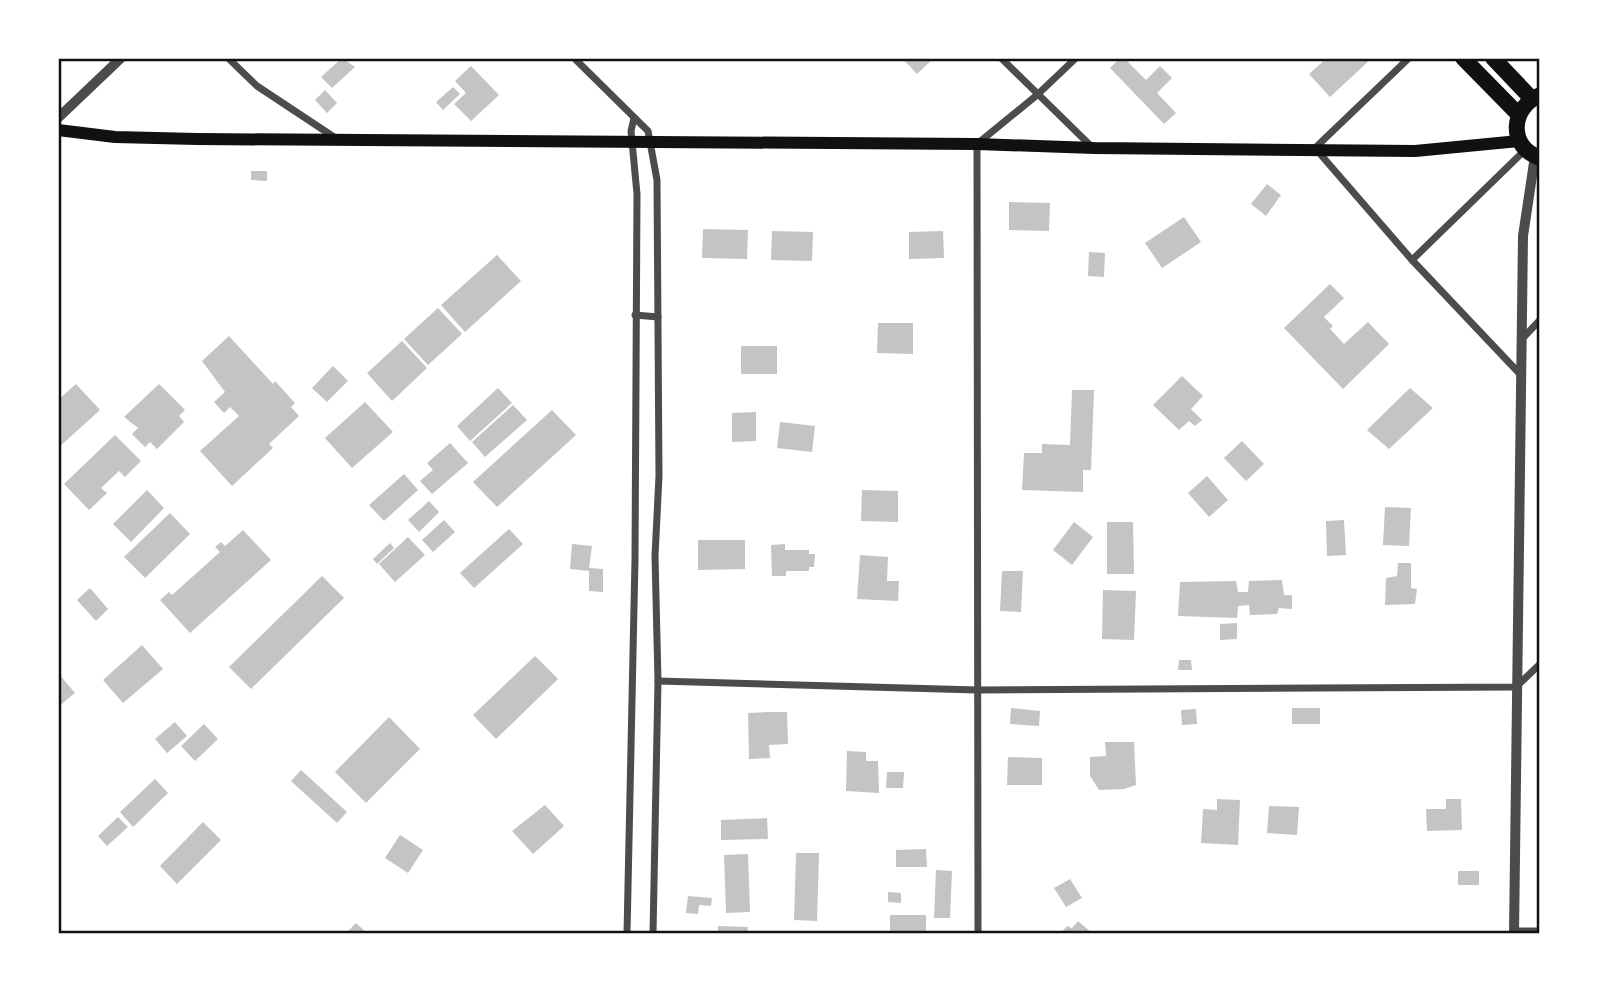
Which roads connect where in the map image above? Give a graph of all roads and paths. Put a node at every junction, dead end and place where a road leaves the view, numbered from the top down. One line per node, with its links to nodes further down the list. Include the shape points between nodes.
1 (121, 58): 12 (street)
2 (228, 58): 15 (street, via 257,86)
3 (574, 58): 13 (street)
4 (1001, 58): 9 (street)
5 (1076, 58): 9 (street)
6 (1409, 58): 20 (street)
7 (1464, 58): 11 (highway)
8 (1493, 58): 10 (highway)
9 (1037, 95): 17 (street); 19 (street)
10 (1536, 97): 11 (highway)
11 (1518, 114): 21 (highway, via 1516,128)
12 (58, 118)
13 (634, 118): 16 (street); 18 (street, via 648,131)
14 (58, 130): 15 (main road, via 115,137)
15 (337, 140): 16 (main road)
16 (634, 144): 18 (main road); 23 (street)
17 (977, 144): 18 (main road); 19 (main road); 31 (street)
18 (652, 145): 24 (street)
19 (1094, 148): 20 (main road)
20 (1315, 148): 21 (main road); 22 (street)
21 (1530, 151): 22 (street); 26 (street, via 1522,236)
22 (1412, 260): 27 (street)
23 (635, 315): 24 (street); 34 (street)
24 (658, 317): 29 (street)
25 (1540, 320): 26 (street)
26 (1521, 340): 27 (street)
27 (1520, 373): 30 (street)
28 (1540, 664): 30 (street)
29 (658, 681): 31 (street); 35 (street)
30 (1517, 687): 31 (street); 33 (street)
31 (977, 690): 36 (street)
32 (1540, 931): 33 (street)
33 (1514, 933)
34 (627, 934)
35 (653, 934)
36 (978, 934)

